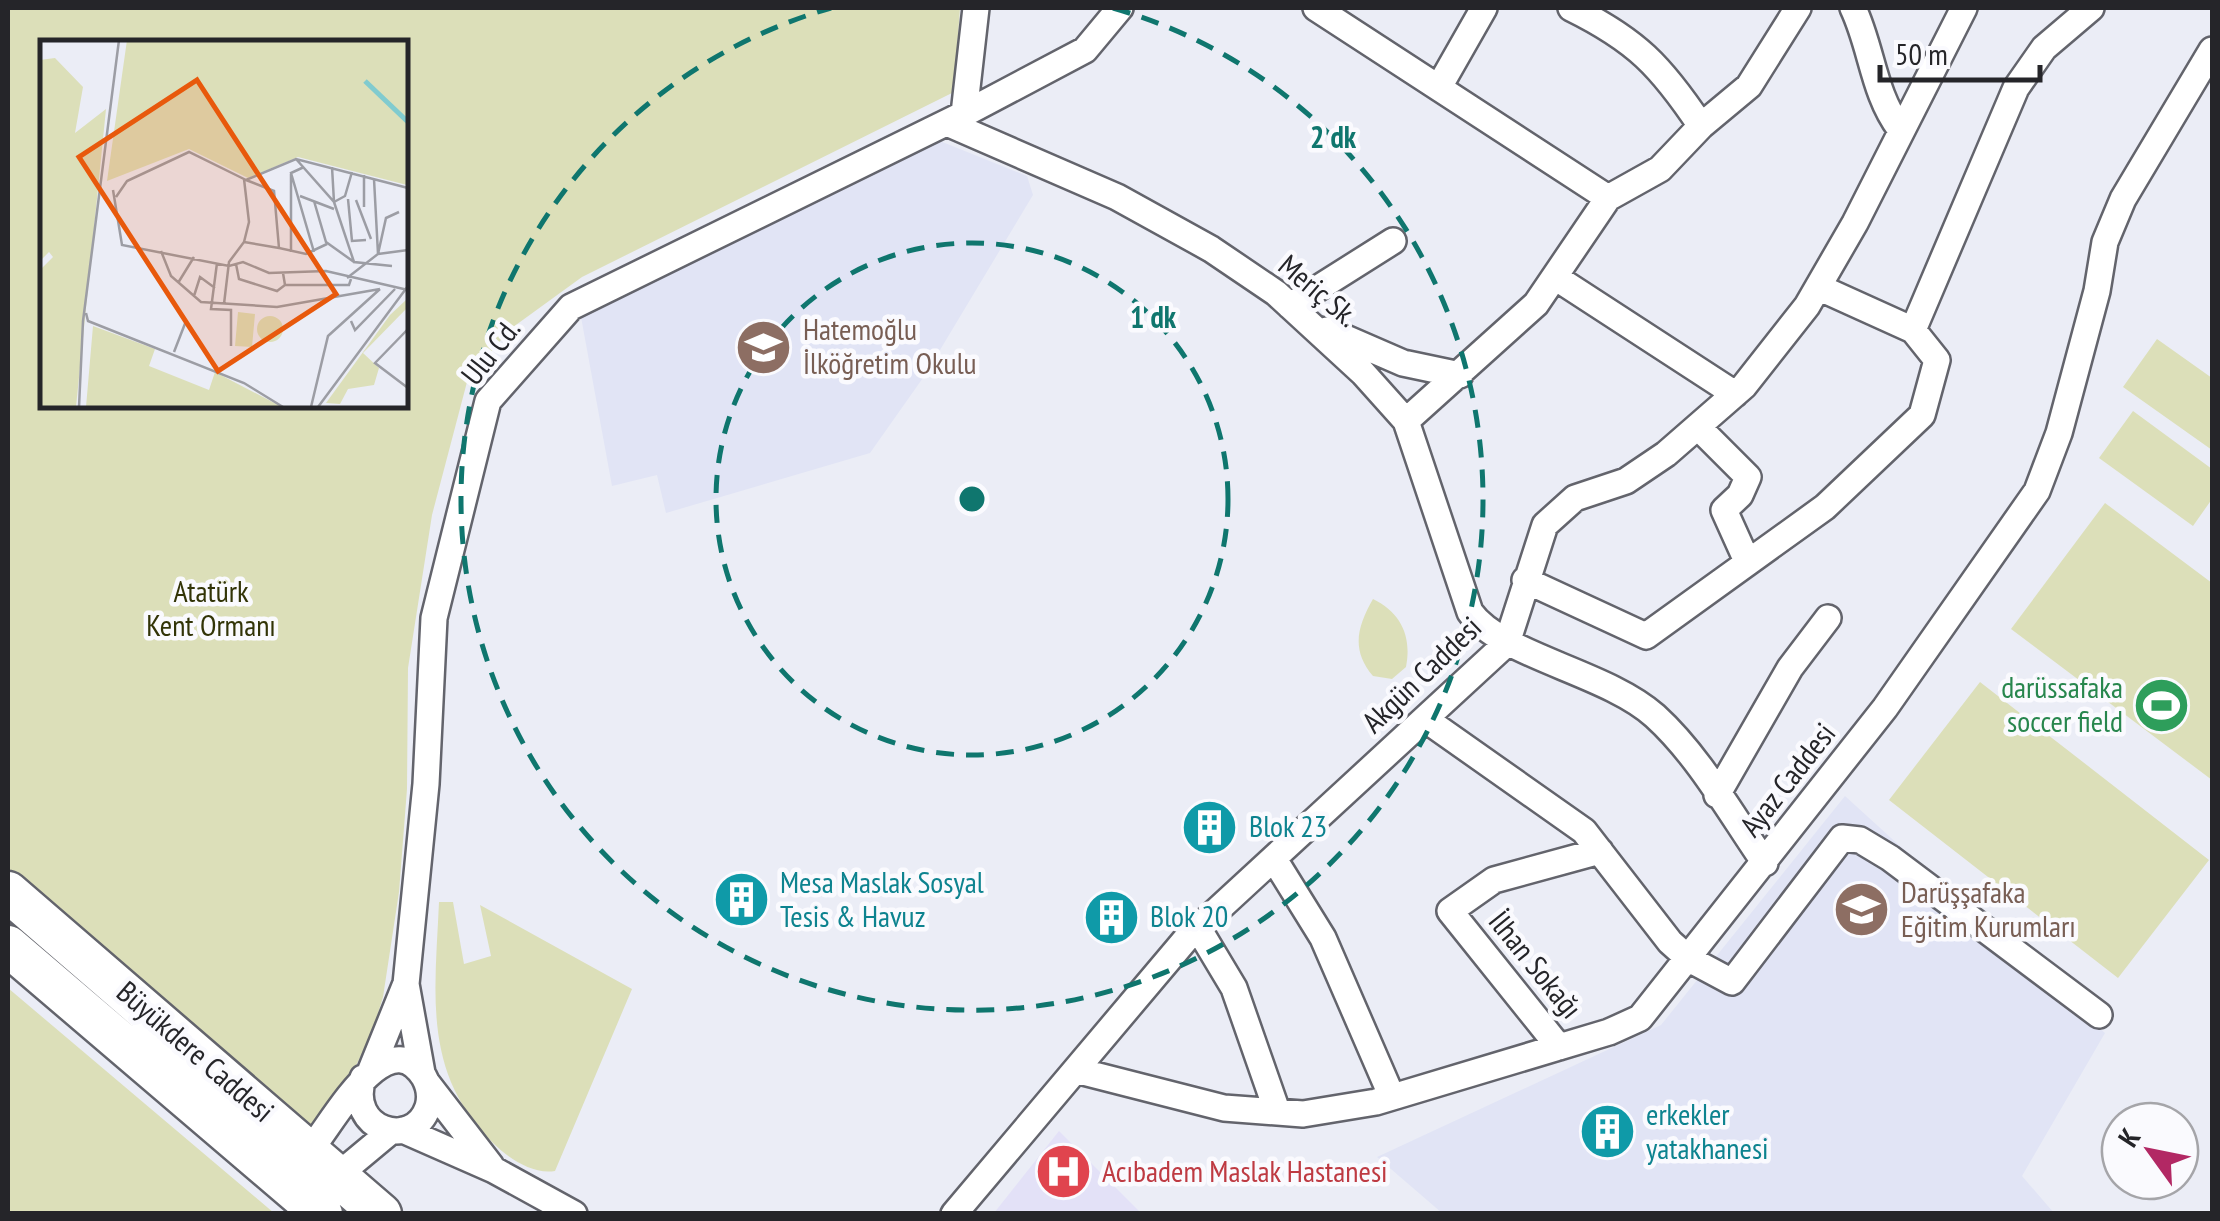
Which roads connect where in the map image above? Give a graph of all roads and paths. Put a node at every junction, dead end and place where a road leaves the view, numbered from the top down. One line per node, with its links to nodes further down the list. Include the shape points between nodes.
1 (976, 8): 12 (street)
2 (1120, 8): 12 (street, Ulu Cd., via 1086,50)
3 (1316, 8): 11 (street)
4 (1484, 8): 11 (street)
5 (1571, 8): 13 (street, via 1628,40 1666,72)
6 (1798, 8): 13 (street, via 1750,86)
7 (1854, 8): 14 (street, via 1878,88)
8 (1964, 8): 14 (street, Akgün Caddesi)
9 (2091, 8): 20 (street, via 2044,48 2016,88)
10 (2212, 50): 33 (street, Ayaz Caddesi, via 2123,199 2105,242 2060,433 2037,491 1885,708)
11 (1439, 87): 15 (street)
12 (955, 119): 19 (street, Meriç Sk., via 1211,249); 38 (street, Ulu Cd., via 571,306 488,401 434,618)
13 (1701, 126): 15 (street, via 1660,170)
14 (1900, 129): 18 (street, Akgün Caddesi)
15 (1608, 198): 17 (street)
16 (1394, 241): 19 (street)
17 (1555, 276): 21 (street, via 1536,304); 22 (street)
18 (1818, 286): 20 (street); 22 (street, Akgün Caddesi)
19 (1297, 313): 21 (street, via 1403,363); 23 (street, Meriç Sk.)
20 (1913, 330): 25 (street, via 1937,360 1922,414 1825,507)
21 (1460, 374): 23 (street)
22 (1735, 394): 24 (street, Akgün Caddesi)
23 (1406, 421): 28 (street, Meriç Sk., via 1470,612)
24 (1698, 426): 25 (street, via 1748,477 1724,510); 26 (street, Akgün Caddesi, via 1626,481 1575,498 1545,525)
25 (1747, 561): 26 (street, via 1646,636)
26 (1525, 580): 28 (street, Akgün Caddesi)
27 (1828, 618): 30 (street, via 1790,668)
28 (1507, 642): 29 (street, Akgün Caddesi); 30 (street, Meriç Sk., via 1592,676 1654,716)
29 (1425, 719): 31 (street, via 1584,831); 32 (street, Akgün Caddesi)
30 (1717, 795): 33 (street, Meriç Sk.)
31 (1600, 851): 37 (street); 40 (street, İlhan Sokağı, via 1494,880 1450,910)
32 (1274, 858): 35 (street, Akgün Caddesi); 44 (street, via 1323,938)
33 (1765, 863): 37 (street, Ayaz Caddesi)
34 (8, 892): 47 (main road, Büyükdere Caddesi)
35 (1198, 928): 41 (street, Akgün Caddesi); 45 (street, via 1234,988)
36 (8, 946): 49 (main road, Büyükdere Caddesi)
37 (1689, 959): 39 (street, via 1732,982 1842,838 1860,840); 40 (street, Ayaz Caddesi, via 1640,1018)
38 (406, 984): 42 (street, Ulu Cd.); 43 (street, Ulu Cd.)
39 (2100, 1015)
40 (1559, 1047): 44 (street, Ayaz Caddesi)
41 (1079, 1071): 45 (street, Ayaz Caddesi, via 1224,1108); 51 (street, Akgün Caddesi)
42 (367, 1074): 43 (street, via 380,1063 403,1061); 46 (street, via 360,1090 363,1112 370,1122); 47 (street, Ulu Cd.)
43 (425, 1078): 46 (street, via 428,1107 414,1126); 48 (street)
44 (1392, 1096): 45 (street, Ayaz Caddesi, via 1303,1114)
45 (1278, 1111)
46 (397, 1130): 47 (street); 48 (street)
47 (338, 1166): 49 (main road, via 298,1175)
48 (494, 1170): 50 (street)
49 (310, 1203)
50 (574, 1214)
51 (954, 1214)

